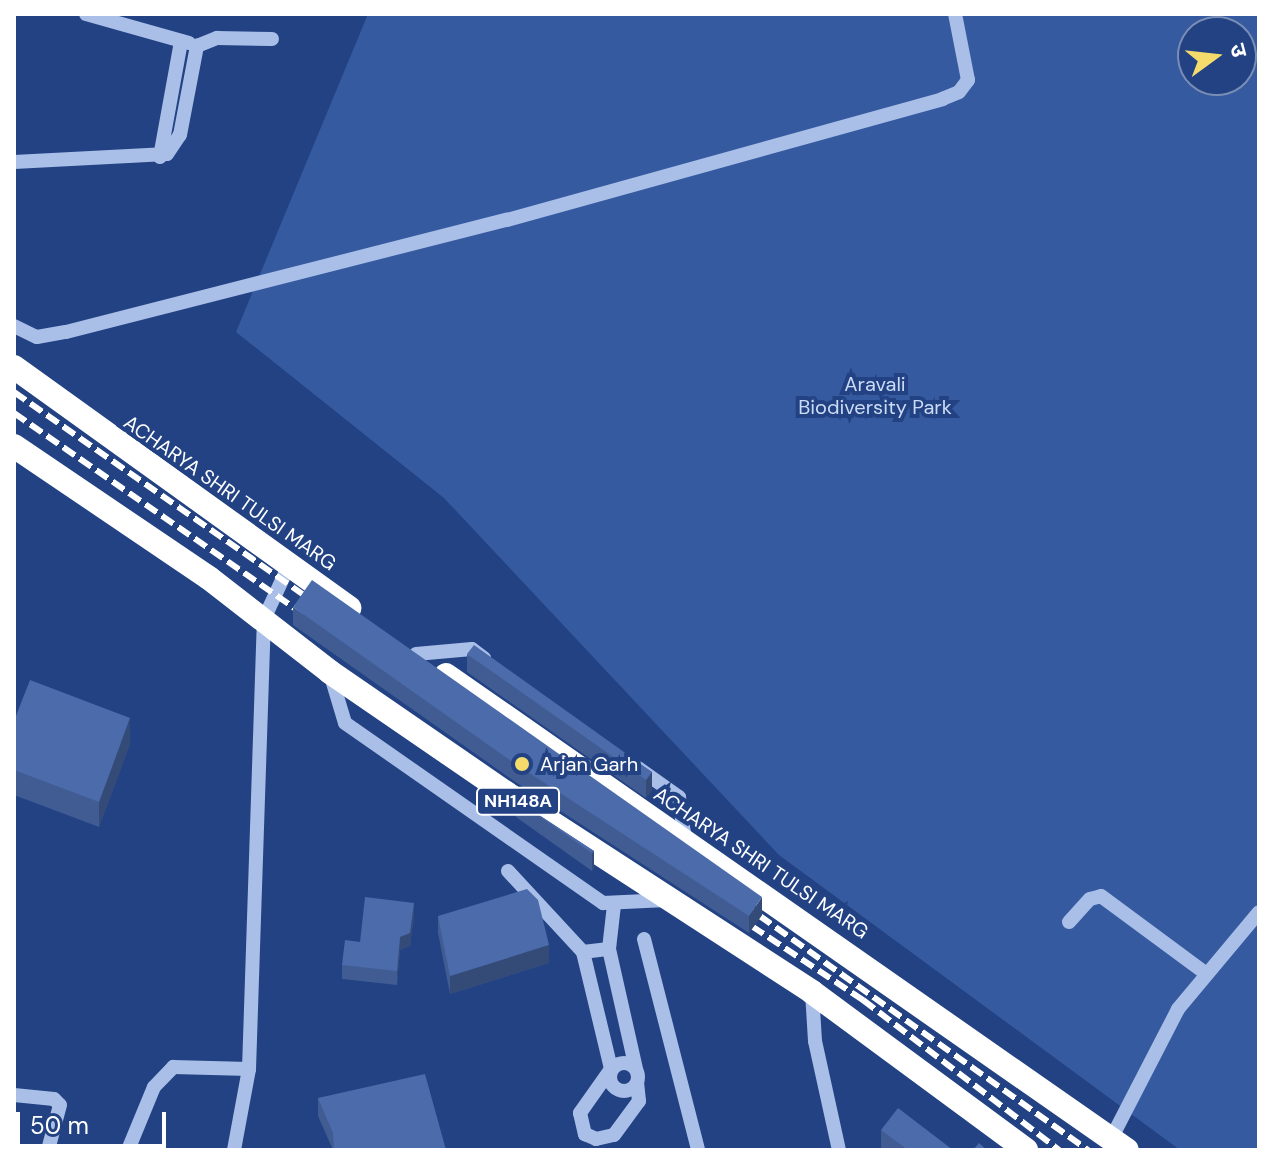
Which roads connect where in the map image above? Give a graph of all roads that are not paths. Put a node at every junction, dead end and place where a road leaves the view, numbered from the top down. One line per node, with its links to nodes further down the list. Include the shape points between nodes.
1 (86, 14): 4 (street)
2 (955, 14): 8 (street, via 968,80 959,92 942,99 507,220 66,332 37,337)
3 (272, 39): 5 (street, via 217,38)
4 (181, 41): 5 (street); 6 (street)
5 (197, 46): 6 (street, via 177,144)
6 (160, 157): 7 (street)
7 (14, 162)
8 (14, 326)
9 (14, 367): 11 (highway, ACHARYA SHRI TULSI MARG)
10 (14, 446): 12 (highway, NH148A)
11 (290, 563): 12 (street); 13 (highway, ACHARYA SHRI TULSI MARG)
12 (264, 619): 17 (highway, NH148A); 30 (street)
13 (370, 621)
14 (393, 638): 15 (highway, ACHARYA SHRI TULSI MARG / NH148A)
15 (416, 654): 16 (street, via 472,649); 19 (highway, ACHARYA SHRI TULSI MARG / NH148A)
16 (498, 668)
17 (330, 672): 21 (highway, NH148A); 22 (street, via 345,723 603,903)
18 (627, 760): 19 (street, via 679,797)
19 (685, 840): 34 (highway, ACHARYA SHRI TULSI MARG / NH148A)
20 (508, 871): 27 (street)
21 (669, 900): 22 (street); 29 (highway, NH148A)
22 (614, 905): 26 (street)
23 (1259, 912): 28 (street)
24 (1069, 922): 28 (street, via 1090,899 1101,896)
25 (644, 939): 38 (street)
26 (609, 949): 27 (street); 32 (street)
27 (583, 952): 31 (street)
28 (1205, 973): 34 (street, via 1172,1019)
29 (812, 992): 39 (street, via 815,1041); 40 (highway, NH148A)
30 (249, 1069): 36 (street, via 173,1067 154,1087); 37 (street)
31 (611, 1069): 32 (street, via 623,1062); 32 (street, via 611,1083 617,1089 630,1089); 32 (street, via 580,1113 585,1134 596,1139 614,1135 639,1101)
32 (636, 1076)
33 (14, 1095): 35 (street, via 54,1099 60,1105)
34 (1119, 1144)
35 (48, 1150)
36 (128, 1150)
37 (234, 1150)
38 (698, 1150)
39 (839, 1150)
40 (1026, 1150)

